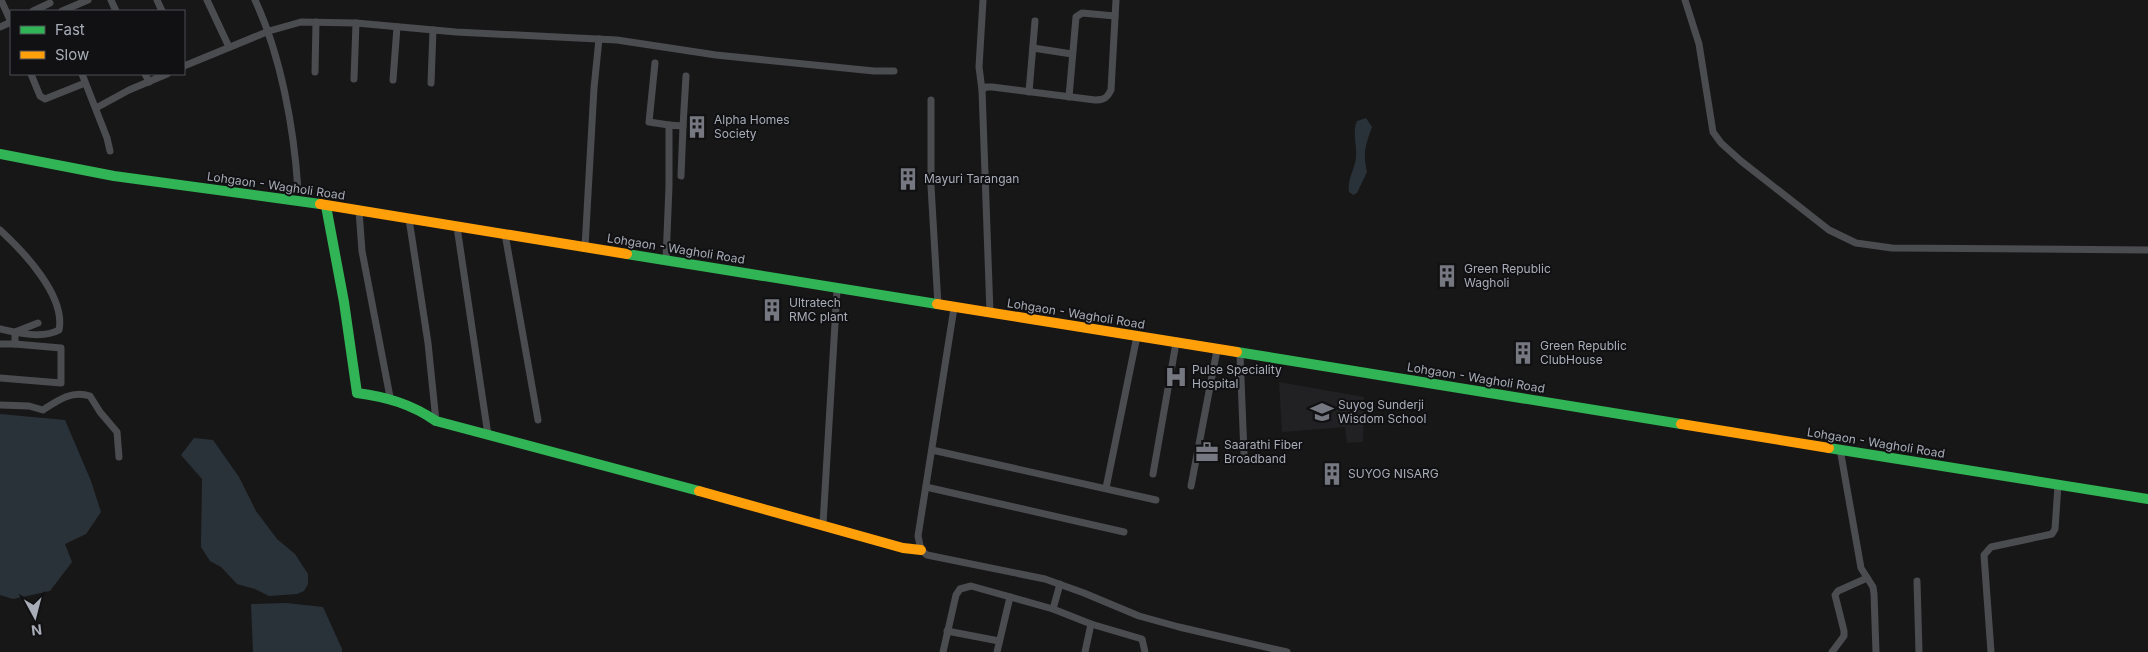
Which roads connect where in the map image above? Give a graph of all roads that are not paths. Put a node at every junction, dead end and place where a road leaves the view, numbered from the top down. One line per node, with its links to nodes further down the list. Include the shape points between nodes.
1 (1, 0): 12 (street)
2 (86, 0): 10 (street)
3 (207, 0): 20 (street)
4 (255, 0): 18 (street)
5 (983, 0): 37 (street, via 979,66)
6 (1116, 0): 11 (street)
7 (1685, 0): 55 (street, via 1699,44 1713,132 1741,160 1829,230 1856,243 1892,248)
8 (49, 2): 9 (street)
9 (36, 10)
10 (64, 10)
11 (1116, 16): 22 (street, via 1078,14); 39 (street, via 1108,96 1102,100)
12 (10, 20)
13 (1036, 21): 21 (street)
14 (316, 22): 15 (street); 18 (street, via 292,23); 26 (street)
15 (356, 23): 16 (street); 32 (street)
16 (396, 27): 17 (street); 33 (street)
17 (433, 30): 19 (street); 36 (street)
18 (269, 31): 20 (street); 47 (street, via 293,145)
19 (599, 39): 25 (street, via 716,55); 54 (street)
20 (230, 47): 23 (street)
21 (1033, 48): 22 (street); 38 (street)
22 (1072, 54): 39 (street)
23 (185, 63)
24 (656, 63): 42 (street, via 649,122)
25 (894, 71)
26 (314, 72)
27 (31, 75): 35 (street, via 40,96 45,98)
28 (82, 75): 35 (street)
29 (146, 75): 34 (street)
30 (165, 75): 34 (street)
31 (686, 76): 43 (street)
32 (354, 79)
33 (393, 80)
34 (149, 82): 41 (street)
35 (85, 83): 41 (street)
36 (431, 83)
37 (982, 90): 38 (street, via 992,87); 60 (street)
38 (1029, 92): 39 (street)
39 (1069, 97)
40 (931, 100): 58 (street, via 931,186)
41 (96, 108): 44 (street)
42 (669, 125): 43 (street); 56 (street)
43 (683, 126): 46 (street)
44 (110, 151)
45 (0, 154): 48 (main road, Lohgaon - Wagholi Road, via 114,176)
46 (681, 176)
47 (298, 190)
48 (326, 206): 49 (main road, Lohgaon - Wagholi Road); 71 (main road, via 357,393)
49 (359, 211): 50 (main road, Lohgaon - Wagholi Road); 71 (street, via 362,251)
50 (409, 219): 51 (main road, Lohgaon - Wagholi Road); 74 (street)
51 (457, 227): 53 (main road, Lohgaon - Wagholi Road); 75 (street)
52 (0, 230): 63 (street, via 24,252 38,273 56,301 60,322 57,332)
53 (504, 234): 54 (main road, Lohgaon - Wagholi Road); 73 (street)
54 (585, 247): 56 (main road, Lohgaon - Wagholi Road)
55 (2148, 250)
56 (666, 260): 57 (main road, Lohgaon - Wagholi Road)
57 (837, 290): 58 (main road, Lohgaon - Wagholi Road); 87 (street)
58 (938, 305): 59 (main road, Lohgaon - Wagholi Road)
59 (954, 308): 60 (main road, Lohgaon - Wagholi Road); 77 (street)
60 (990, 313): 64 (main road, Lohgaon - Wagholi Road)
61 (38, 324): 63 (street)
62 (0, 329): 63 (street)
63 (15, 332): 67 (street)
64 (1137, 336): 65 (main road, Lohgaon - Wagholi Road); 84 (street)
65 (1176, 343): 68 (main road, Lohgaon - Wagholi Road); 80 (street)
66 (0, 344): 67 (street)
67 (15, 344): 70 (street, via 61,348 61,383)
68 (1217, 350): 69 (main road, Lohgaon - Wagholi Road); 82 (street)
69 (1240, 354): 76 (main road, Lohgaon - Wagholi Road); 78 (street)
70 (0, 378)
71 (390, 397): 74 (main road, via 416,406)
72 (0, 405): 79 (street, via 43,410 62,397 80,393 90,396 117,432)
73 (538, 420)
74 (436, 421): 75 (main road)
75 (488, 435): 87 (main road)
76 (1840, 449): 81 (main road, Lohgaon - Wagholi Road); 90 (street, via 1861,568)
77 (932, 450): 83 (street); 84 (street)
78 (1244, 454)
79 (119, 457)
80 (1153, 474)
81 (2058, 485): 85 (main road, Lohgaon - Wagholi Road); 106 (street, via 2052,534 1986,550)
82 (1191, 486)
83 (926, 487): 88 (street); 89 (street, via 918,536)
84 (1106, 488): 86 (street)
85 (2148, 499)
86 (1156, 500)
87 (823, 524): 89 (main road)
88 (1124, 532)
89 (921, 550): 92 (street)
90 (1866, 578): 103 (street, via 1835,595 1844,636); 104 (street, via 1874,594)
91 (1917, 580): 105 (street)
92 (1060, 584): 94 (street); 102 (street, via 1139,616)
93 (1010, 597): 94 (street); 96 (street, via 971,586 960,589); 97 (street)
94 (1053, 609): 95 (street)
95 (1091, 624): 100 (street); 101 (street, via 1142,639)
96 (948, 631): 97 (street); 98 (street)
97 (1000, 641): 99 (street)
98 (943, 652)
99 (997, 652)
100 (1085, 652)
101 (1145, 652)
102 (1287, 652)
103 (1832, 652)
104 (1876, 652)
105 (1919, 652)
106 (1991, 652)

